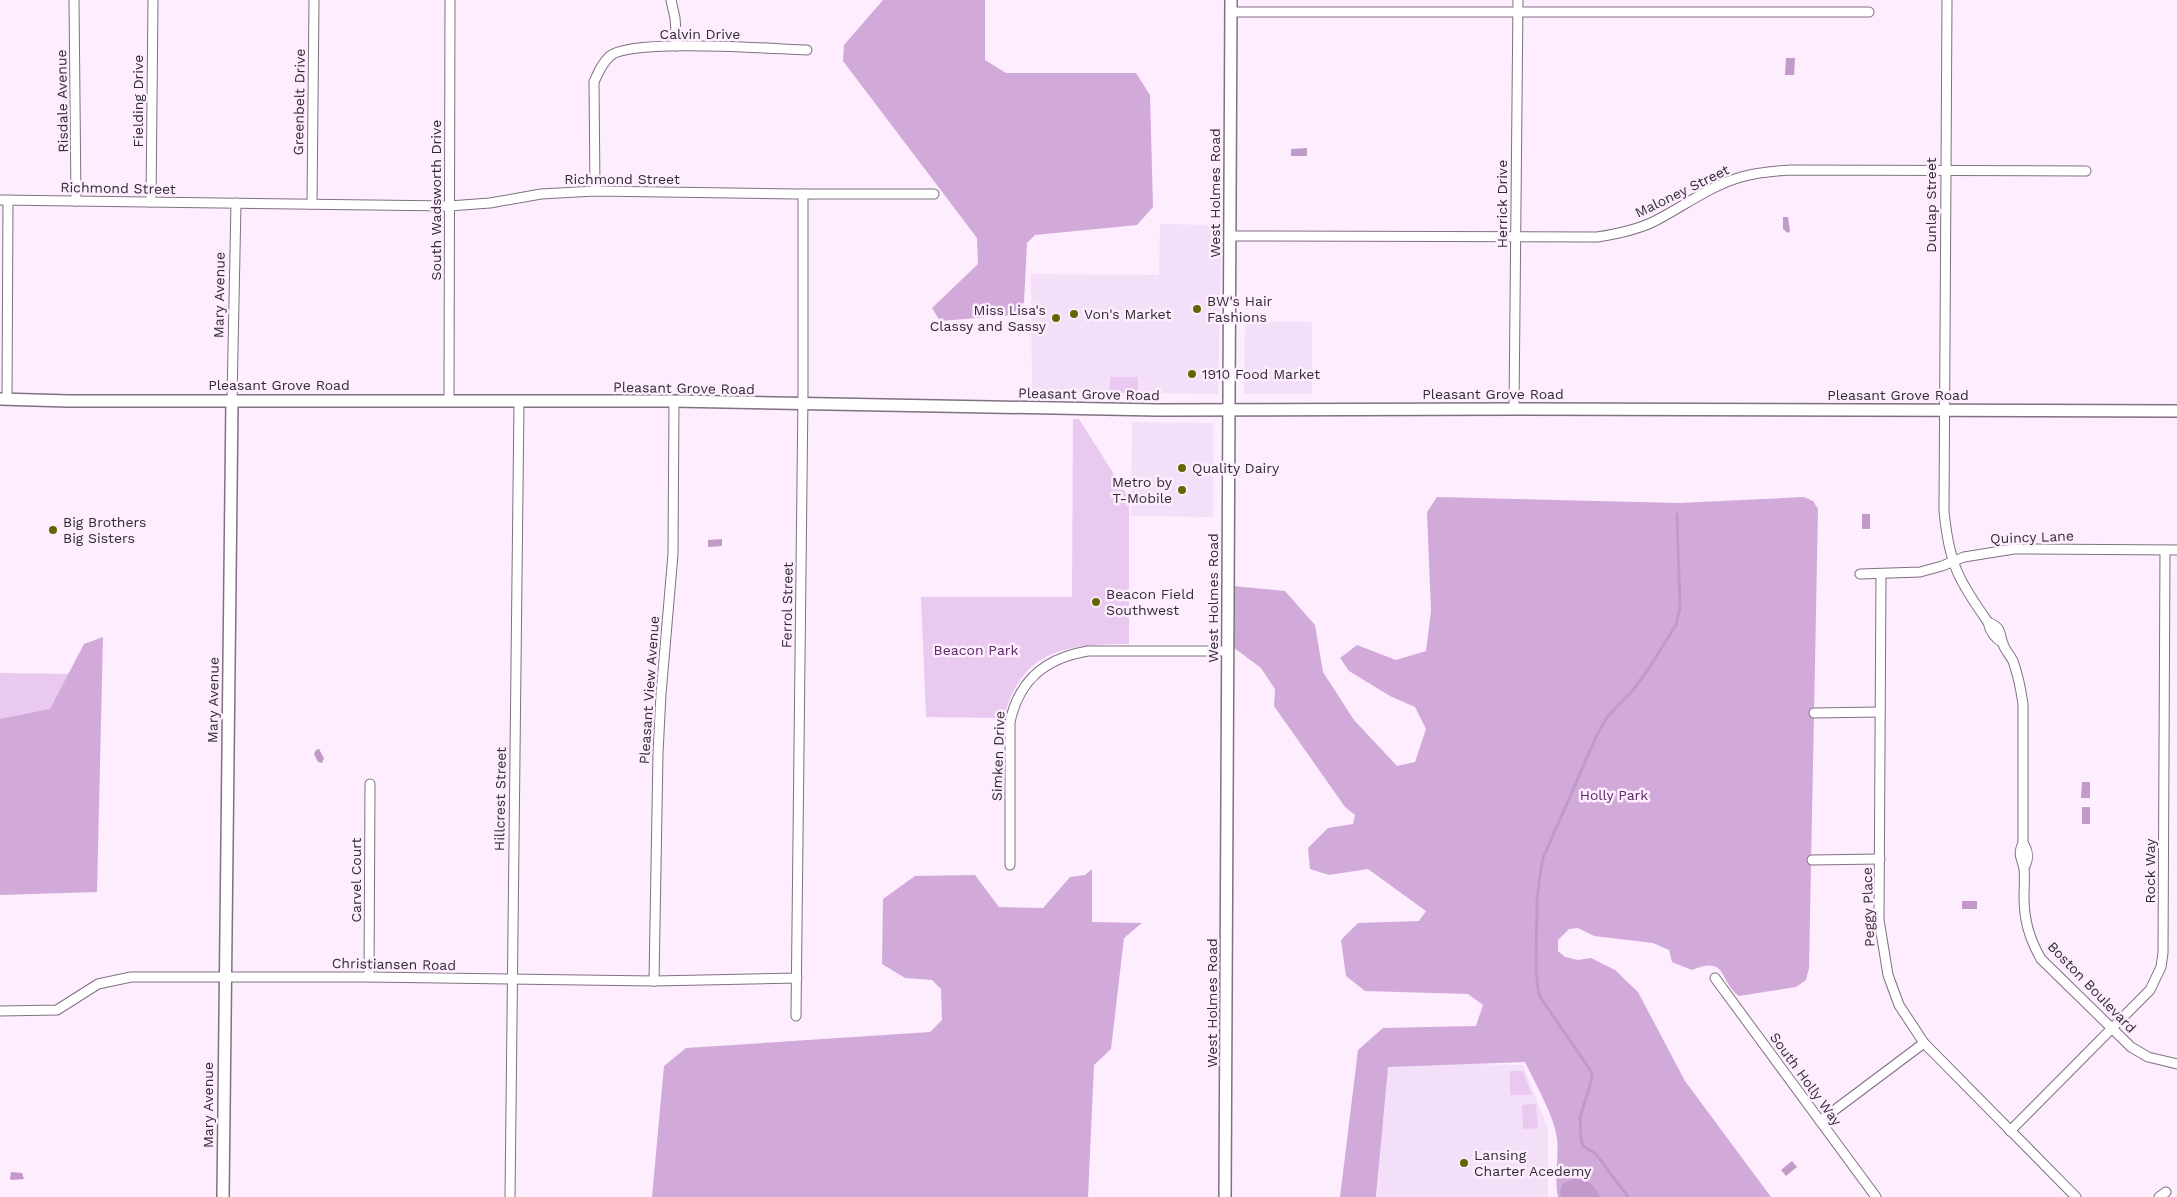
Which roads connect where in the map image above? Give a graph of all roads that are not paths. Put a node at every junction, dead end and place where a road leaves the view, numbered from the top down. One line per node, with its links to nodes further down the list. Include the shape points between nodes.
1 (74, 0): 20 (street, Risdale Avenue)
2 (153, 0): 21 (street, Fielding Drive)
3 (314, 0): 23 (street, Greenbelt Drive)
4 (450, 0): 24 (street, South Wadsworth Drive)
5 (671, 0): 12 (street)
6 (1231, 0): 9 (street, West Holmes Road)
7 (1518, 0): 10 (street, Herrick Drive)
8 (1947, 0): 15 (street, Dunlap Street)
9 (1231, 12): 10 (street); 25 (street, West Holmes Road)
10 (1518, 12): 11 (street); 26 (street, Herrick Drive)
11 (1869, 12)
12 (677, 46): 13 (street, Calvin Drive); 16 (street, Calvin Drive, via 628,50 610,56 600,69 594,82)
13 (807, 50)
14 (2086, 170): 15 (street, Maloney Street)
15 (1945, 171): 26 (street, Maloney Street, via 1761,172 1739,177 1654,221 1617,234 1596,237); 35 (street, Dunlap Street)
16 (595, 190): 17 (street, Richmond Street); 24 (street, Richmond Street)
17 (803, 194): 18 (street, Richmond Street); 32 (street, Ferrol Street)
18 (934, 194)
19 (4, 200): 20 (street, Richmond Street); 27 (street)
20 (76, 201): 21 (street, Richmond Street)
21 (151, 202): 22 (street, Richmond Street)
22 (236, 203): 23 (street, Richmond Street); 28 (street, Mary Avenue)
23 (312, 204): 24 (street, Richmond Street)
24 (449, 206): 29 (street, South Wadsworth Drive)
25 (1230, 236): 26 (street, Maloney Street); 34 (street, West Holmes Road)
26 (1516, 236): 33 (street, Herrick Drive)
27 (4, 399): 28 (street, Pleasant Grove Road)
28 (232, 400): 29 (street, Pleasant Grove Road); 50 (street, Mary Avenue)
29 (449, 400): 30 (street, Pleasant Grove Road)
30 (519, 401): 31 (street, Pleasant Grove Road); 53 (street, Hillcrest Street)
31 (674, 401): 32 (street, Pleasant Grove Road); 54 (street, Pleasant View Avenue, via 674,554 658,752)
32 (803, 405): 34 (street, Pleasant Grove Road); 51 (street, Ferrol Street)
33 (1514, 409): 34 (street, Pleasant Grove Road); 35 (street, Pleasant Grove Road)
34 (1229, 410): 42 (street, West Holmes Road)
35 (1945, 410): 36 (street, Pleasant Grove Road); 39 (street, Boston Boulevard, via 1944,511)
36 (2177, 411)
37 (2166, 550): 38 (street, Quincy Lane); 39 (street, Quincy Lane, via 2014,549); 57 (street, Rock Way, via 2163,953 2161,967 2150,990)
38 (2177, 550)
39 (1952, 562): 41 (street, Quincy Lane, via 1920,572); 57 (street, Boston Boulevard, via 1968,594 1988,622 2002,634 2020,682 2024,704 2024,844 2028,861 2024,868 2024,910 2032,944 2041,959)
40 (1860, 574): 41 (street, Quincy Lane)
41 (1881, 574): 43 (street, Peggy Place)
42 (1228, 651): 48 (street, Simken Drive, via 1088,651 1053,661 1036,672 1014,704 1010,722); 64 (street, West Holmes Road)
43 (1880, 712): 44 (street); 46 (street, Peggy Place)
44 (1814, 713)
45 (370, 784): 49 (street, Carvel Court)
46 (1880, 859): 47 (street); 58 (street, Peggy Place, via 1879,920 1888,975 1899,1005)
47 (1812, 860)
48 (1010, 865)
49 (369, 977): 50 (street, Christiansen Road); 53 (street, Christiansen Road)
50 (224, 978): 55 (street, Christiansen Road, via 131,977 98,984 57,1010); 62 (street, Mary Avenue)
51 (797, 978): 54 (street, Christiansen Road); 56 (street, Ferrol Street)
52 (1714, 978): 60 (street, South Holly Way)
53 (511, 980): 54 (street, Christiansen Road); 63 (street, Hillcrest Street)
54 (654, 982)
55 (0, 1011)
56 (796, 1016)
57 (2112, 1029): 59 (street, Boston Boulevard, via 2131,1047 2148,1057); 61 (street, Rock Way)
58 (1924, 1043): 60 (street); 61 (street, Peggy Place)
59 (2177, 1064)
60 (1820, 1121): 65 (street, South Holly Way)
61 (2010, 1131): 66 (street, Peggy Place)
62 (223, 1197)
63 (510, 1197)
64 (1225, 1197)
65 (1876, 1197)
66 (2076, 1197)

